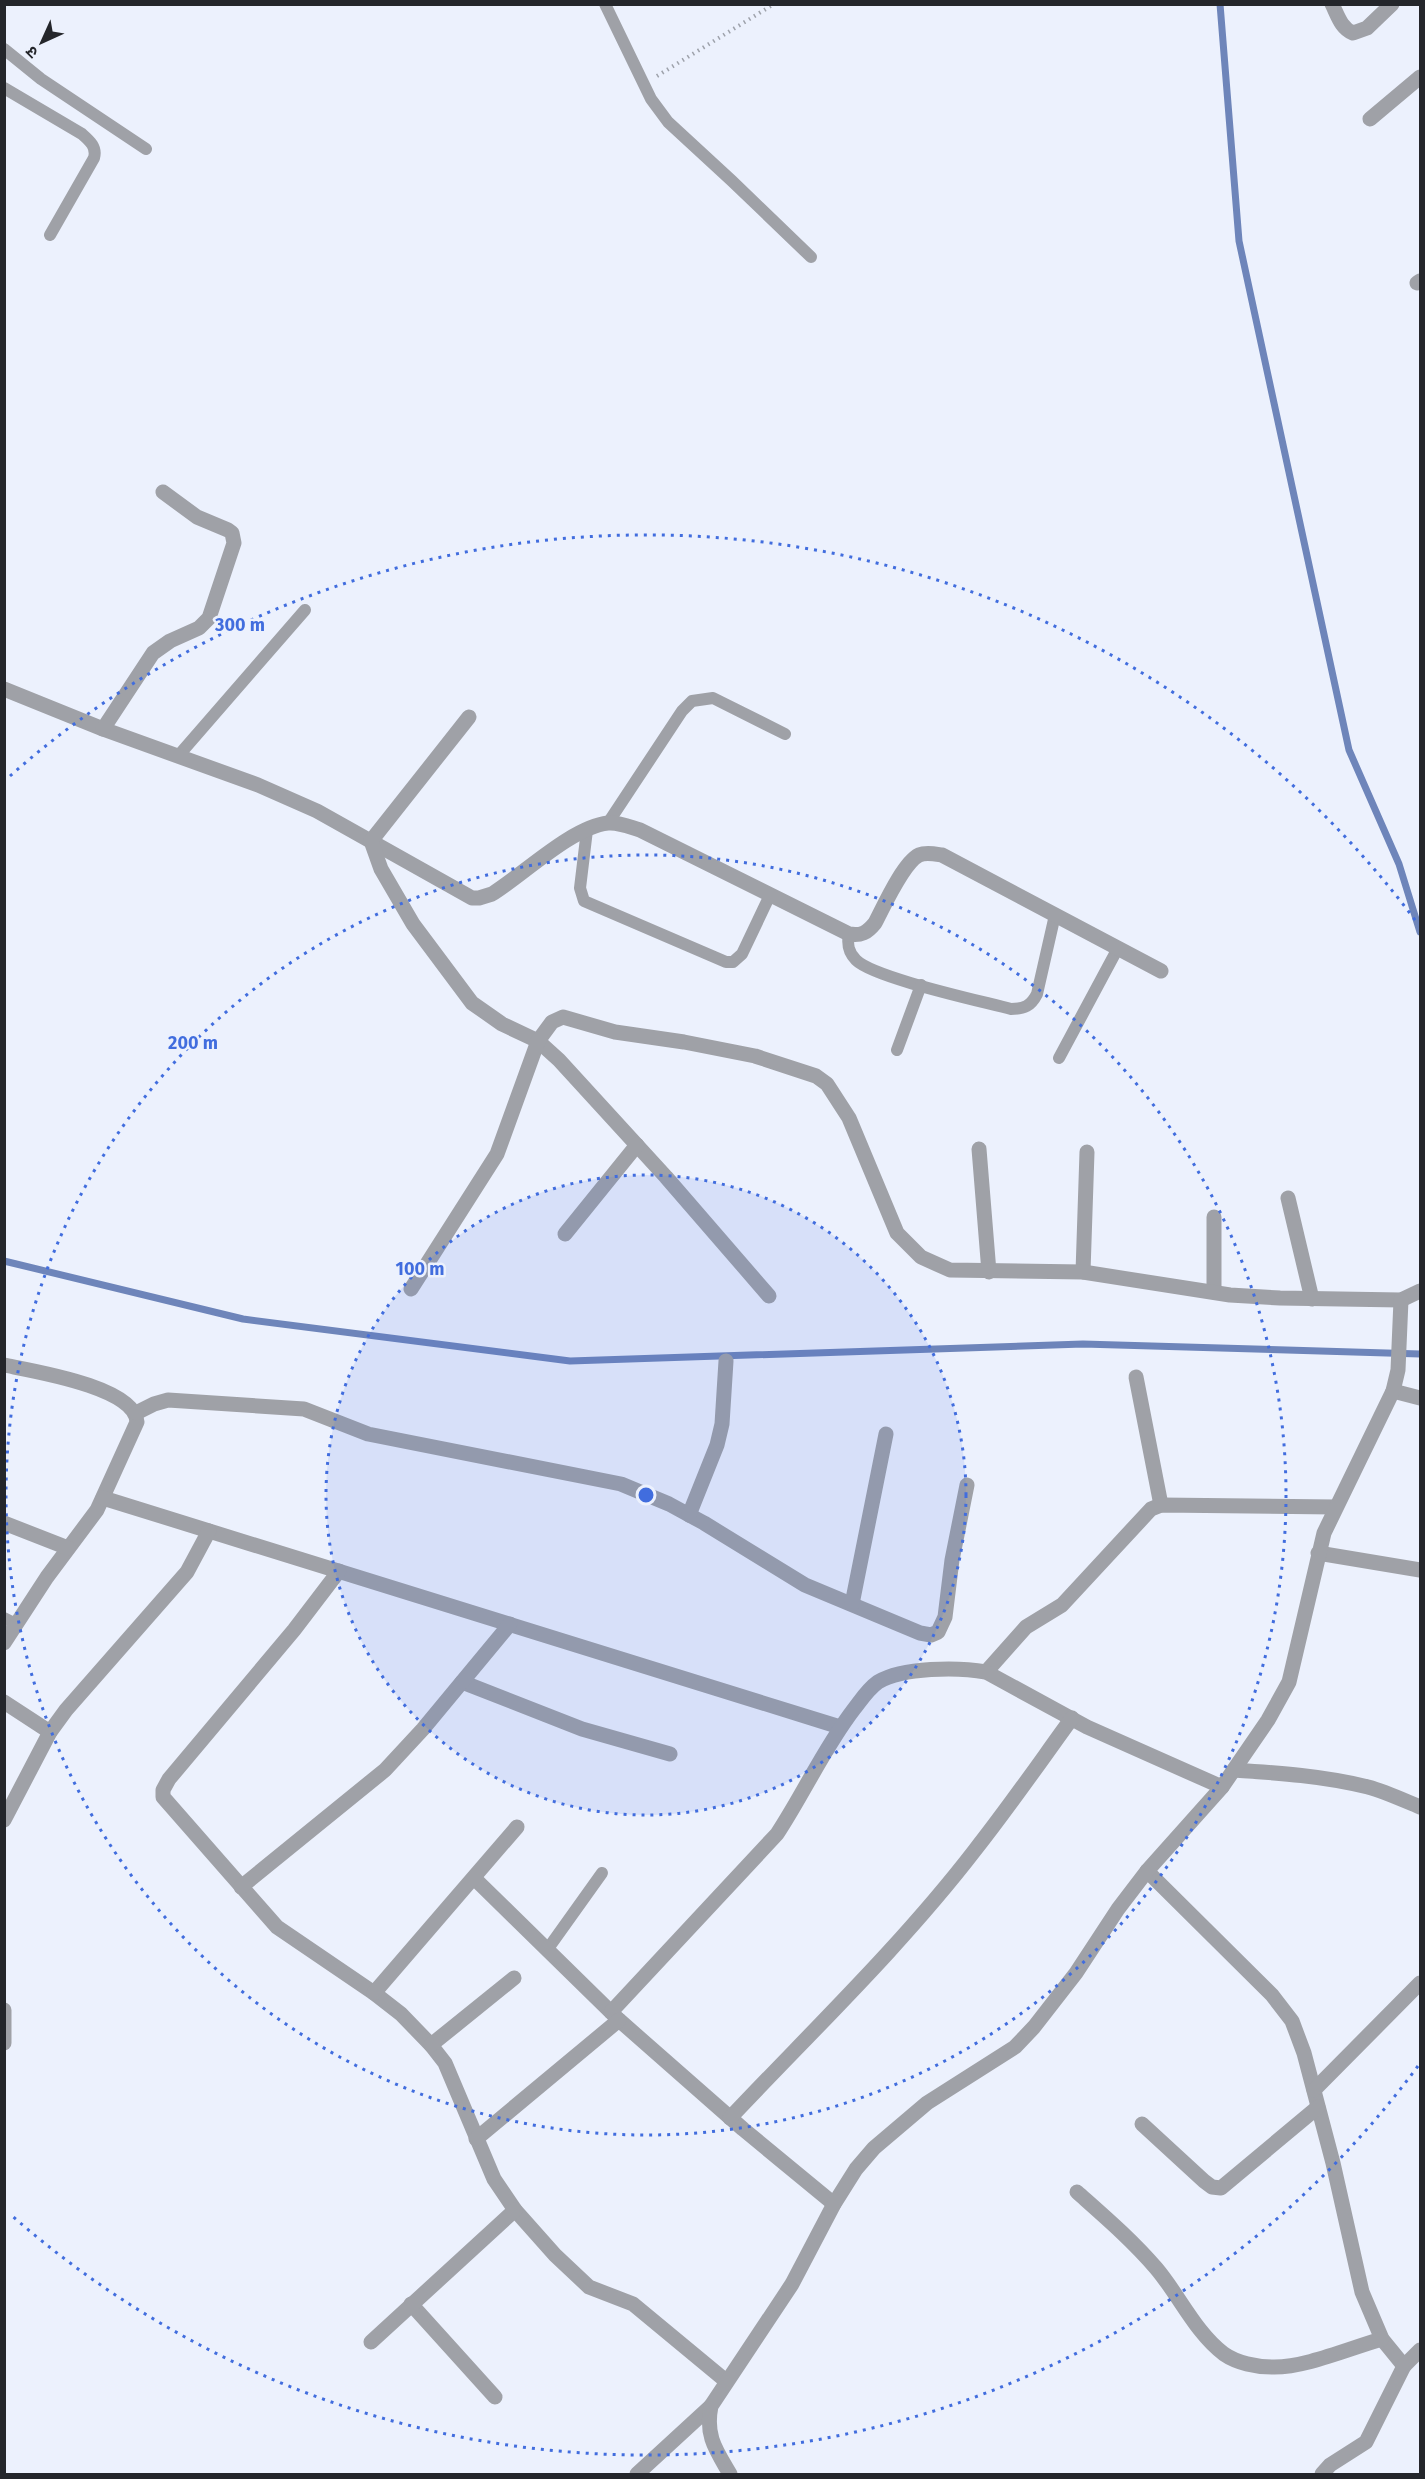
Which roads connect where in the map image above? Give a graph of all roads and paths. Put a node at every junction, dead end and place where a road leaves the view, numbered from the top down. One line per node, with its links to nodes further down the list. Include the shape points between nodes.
1 (605, 4): 7 (lane)
2 (774, 4): 7 (path)
3 (1332, 4): 4 (street, via 1346,30 1353,33 1367,28)
4 (1392, 4)
5 (4, 49): 10 (lane, via 41,79)
6 (1420, 77): 9 (street)
7 (644, 84): 12 (lane, via 668,122)
8 (4, 87): 11 (lane, via 82,134 95,150)
9 (1370, 119)
10 (146, 149)
11 (50, 235)
12 (811, 257)
13 (163, 492): 17 (street, via 197,517 228,530 234,543 209,618 199,628 170,640 153,653)
14 (305, 610): 19 (lane)
15 (4, 689): 17 (street)
16 (469, 717): 22 (street)
17 (103, 729): 19 (street)
18 (785, 734): 20 (lane, via 713,698 692,700)
19 (179, 755): 22 (street, via 317,811)
20 (608, 823): 21 (street); 23 (street, via 640,830)
21 (587, 830): 22 (street, via 498,890 479,898 465,896); 23 (lane, via 580,888 584,901 726,962 733,962 742,954)
22 (371, 841): 29 (street, via 381,869 413,924 472,1003 502,1024)
23 (770, 895): 25 (street)
24 (1055, 915): 25 (street, via 942,855 930,853 909,863 868,931); 26 (street); 28 (lane, via 1037,994 1026,1007 1011,1009)
25 (849, 934): 28 (lane, via 848,946 857,961 877,972)
26 (1118, 948): 27 (street); 31 (lane)
27 (1161, 971)
28 (921, 985): 30 (lane)
29 (538, 1041): 32 (street); 38 (street, via 552,1022 566,1017 615,1032 755,1056 816,1076 827,1084 849,1118 892,1223 904,1242 921,1257 950,1270); 40 (street, via 498,1154)
30 (897, 1050)
31 (1059, 1058)
32 (637, 1146): 37 (street); 43 (street)
33 (979, 1149): 38 (street)
34 (1087, 1152): 39 (street)
35 (1288, 1198): 44 (street)
36 (1214, 1217): 42 (street)
37 (565, 1234)
38 (989, 1272): 39 (street)
39 (1083, 1272): 42 (street)
40 (411, 1288)
41 (1420, 1291): 45 (street)
42 (1214, 1292): 44 (street)
43 (769, 1296)
44 (1312, 1299): 45 (street)
45 (1401, 1300): 49 (street, via 1398,1370)
46 (726, 1361): 57 (street, via 717,1445)
47 (4, 1365): 51 (street, via 72,1380 114,1395)
48 (1136, 1377): 55 (street)
49 (1393, 1392): 50 (street); 56 (street)
50 (1420, 1398)
51 (136, 1413): 54 (street, via 135,1431); 57 (street, via 168,1400 304,1409 368,1434 621,1484)
52 (886, 1434): 64 (street)
53 (967, 1485): 64 (street, via 945,1617 938,1632 920,1633)
54 (103, 1498): 59 (street); 60 (street)
55 (1161, 1505): 56 (street); 68 (street, via 1145,1514 1062,1605 1026,1627)
56 (1336, 1507): 61 (street)
57 (689, 1515): 64 (street, via 805,1585)
58 (4, 1523): 60 (street)
59 (209, 1530): 63 (street); 73 (street, via 187,1572)
60 (69, 1548): 65 (street)
61 (1318, 1553): 62 (street); 75 (street, via 1288,1682)
62 (1420, 1570)
63 (339, 1571): 66 (street); 83 (street, via 163,1790 165,1801)
64 (852, 1605)
65 (10, 1621): 67 (street)
66 (510, 1624): 69 (street); 72 (street)
67 (4, 1642)
68 (986, 1672): 71 (street); 72 (street, via 943,1669 894,1675 872,1688)
69 (462, 1682): 74 (street, via 582,1729); 83 (street, via 385,1770)
70 (4, 1702): 73 (street)
71 (1072, 1718): 76 (street, via 1143,1754); 94 (street, via 975,1851 855,1988)
72 (840, 1727): 89 (street, via 777,1834)
73 (50, 1732): 78 (street)
74 (670, 1754)
75 (1234, 1770): 76 (street); 77 (street, via 1325,1778 1370,1788)
76 (1222, 1787): 80 (street)
77 (1420, 1807)
78 (4, 1820)
79 (517, 1827): 82 (street)
80 (1147, 1871): 92 (street, via 1272,1995 1292,2021); 98 (street, via 1034,2027 1015,2047 927,2103 874,2148)
81 (602, 1873): 84 (lane)
82 (474, 1878): 84 (street); 87 (street)
83 (241, 1887): 87 (street, via 290,1938)
84 (547, 1950): 89 (street)
85 (514, 1978): 91 (street)
86 (1420, 1983): 92 (street)
87 (374, 1993): 91 (street)
88 (4, 2010): 90 (street)
89 (615, 2016): 94 (street); 96 (street)
90 (4, 2043)
91 (431, 2044): 96 (street, via 445,2063)
92 (1314, 2090): 93 (street)
93 (1318, 2107): 95 (street, via 1221,2188 1204,2181); 101 (street, via 1362,2292)
94 (730, 2118): 98 (street)
95 (1142, 2124)
96 (476, 2139): 99 (street)
97 (1077, 2192): 101 (street, via 1155,2267 1209,2341 1225,2355 1243,2363 1291,2366)
98 (834, 2204): 105 (street, via 792,2284)
99 (514, 2210): 100 (street); 105 (street, via 577,2277 600,2293 633,2304)
100 (411, 2304): 102 (street); 106 (street)
101 (1382, 2339): 104 (street)
102 (371, 2342)
103 (1420, 2350): 104 (street)
104 (1404, 2366): 110 (street, via 1366,2442 1330,2465)
105 (726, 2381): 107 (street)
106 (495, 2397)
107 (711, 2406): 108 (street); 109 (street, via 708,2423 712,2442)
108 (637, 2475)
109 (730, 2475)
110 (1322, 2475)

